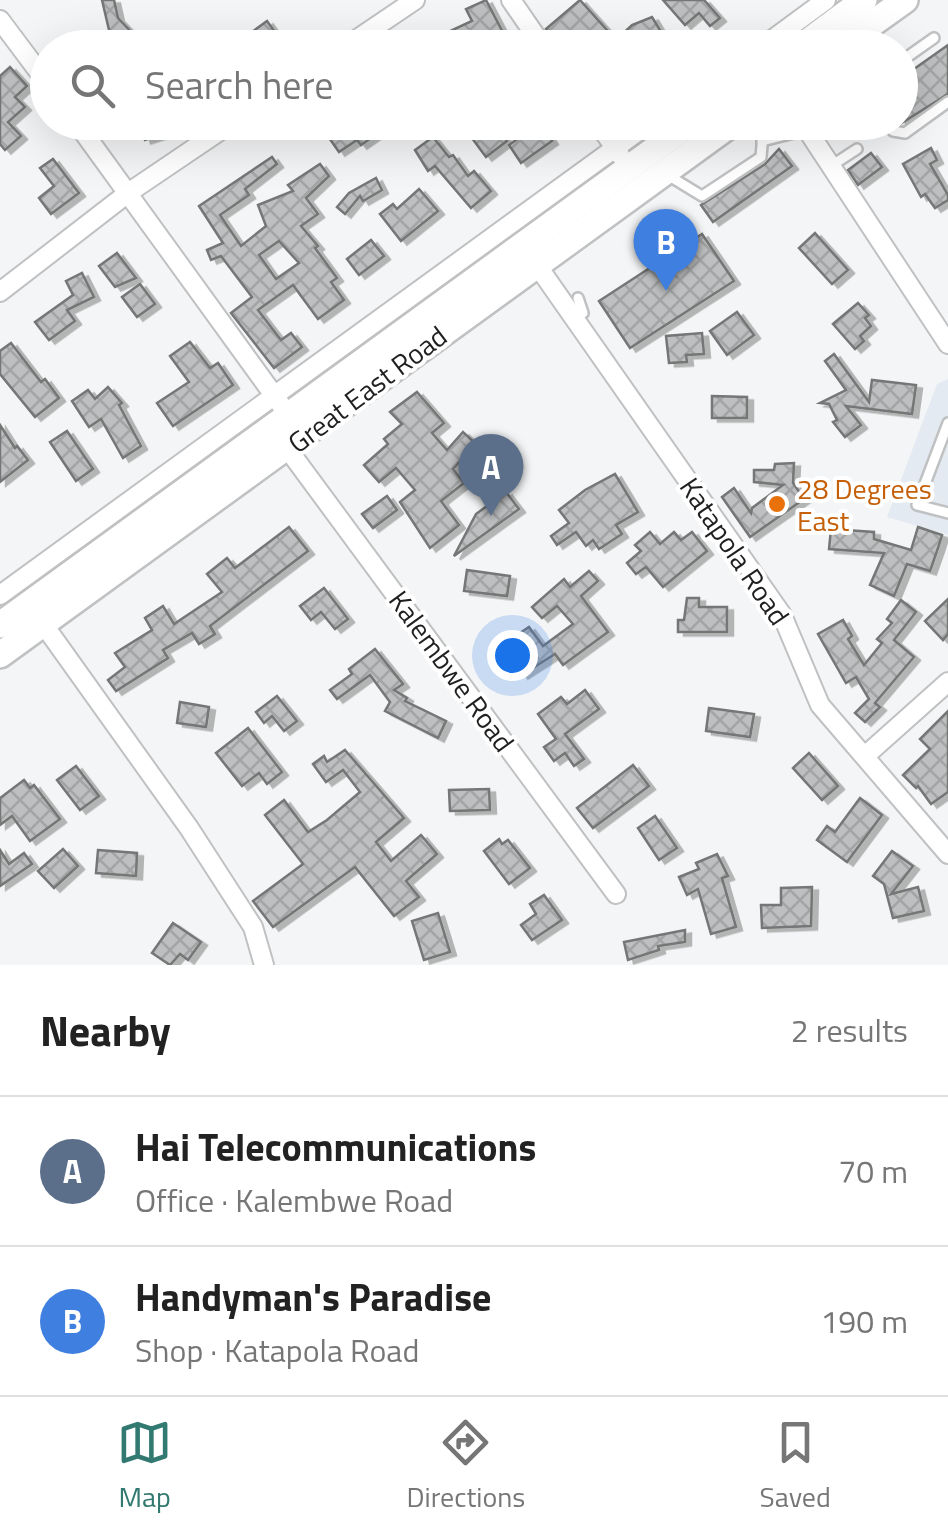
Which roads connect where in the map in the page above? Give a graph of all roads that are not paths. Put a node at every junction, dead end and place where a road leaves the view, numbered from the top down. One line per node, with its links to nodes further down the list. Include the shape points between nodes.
1 (415, 0): 7 (street)
2 (511, 0): 8 (street)
3 (826, 0): 9 (street)
4 (864, 0): 10 (main road)
5 (905, 0): 11 (main road)
6 (0, 20): 14 (street)
7 (371, 30)
8 (532, 30)
9 (785, 30)
10 (823, 30)
11 (863, 30)
12 (934, 38): 13 (lane)
13 (918, 49)
14 (30, 60)
15 (948, 102): 16 (lane)
16 (918, 124)
17 (89, 140): 30 (street)
18 (206, 140): 30 (street)
19 (610, 140): 27 (street)
20 (636, 140): 27 (street)
21 (656, 140): 27 (main road, Great East Road)
22 (709, 140): 29 (main road, Great East Road)
23 (766, 140): 25 (lane)
24 (814, 140): 28 (street)
25 (762, 141): 29 (lane, via 761,156 702,196)
26 (857, 149): 28 (lane)
27 (622, 157): 31 (main road, Great East Road); 36 (street)
28 (831, 166): 35 (street)
29 (664, 172): 31 (main road, Great East Road)
30 (128, 193): 32 (street); 36 (street)
31 (529, 254): 34 (street, Katapola Road); 36 (main road, Great East Road); 38 (main road, Great East Road)
32 (0, 292)
33 (578, 298): 34 (lane, via 582,313)
34 (574, 318): 45 (street, Katapola Road, via 782,615 820,706)
35 (948, 344)
36 (282, 406): 40 (street); 41 (main road, Great East Road)
37 (948, 423): 39 (lane, via 918,505)
38 (287, 448): 42 (main road, Great East Road); 47 (street, Kalembwe Road)
39 (948, 513)
40 (0, 595)
41 (0, 625)
42 (44, 625): 43 (main road, Great East Road); 48 (street, via 200,844 253,927)
43 (0, 655)
44 (948, 682): 45 (street)
45 (865, 756): 46 (street, Katapola Road)
46 (948, 854)
47 (616, 894)
48 (264, 965)

